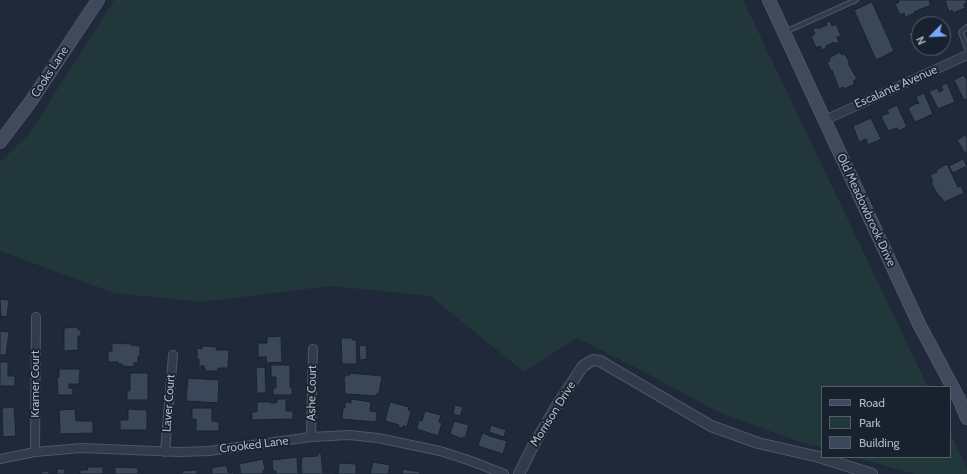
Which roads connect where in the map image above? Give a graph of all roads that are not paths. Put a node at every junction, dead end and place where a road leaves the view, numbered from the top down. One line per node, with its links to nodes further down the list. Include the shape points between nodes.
1 (98, 0): 9 (main road, Cooks Lane, via 29,104)
2 (769, 0): 5 (main road, Old Meadowbrook Drive)
3 (856, 0): 5 (lane)
4 (967, 27): 6 (lane, via 961,32)
5 (784, 33): 8 (main road, Old Meadowbrook Drive)
6 (967, 49)
7 (967, 55): 8 (street, Escalante Avenue)
8 (825, 120): 13 (main road, Old Meadowbrook Drive, via 919,324)
9 (0, 142)
10 (36, 317): 15 (street, Kramer Court)
11 (312, 349): 14 (street, Ashe Court)
12 (173, 354): 16 (street, Laver Court)
13 (967, 418)
14 (311, 437): 16 (street, Crooked Lane, via 209,451); 20 (street, Crooked Lane, via 378,438 440,451)
15 (35, 452): 16 (street, Crooked Lane, via 97,448); 19 (street, Crooked Lane)
16 (165, 452)
17 (821, 458): 21 (street, Morrison Drive, via 758,443 710,426 600,361 593,360 583,366 559,402)
18 (822, 458): 22 (street, Morrison Drive)
19 (0, 459)
20 (504, 474)
21 (519, 474)
22 (872, 474)

